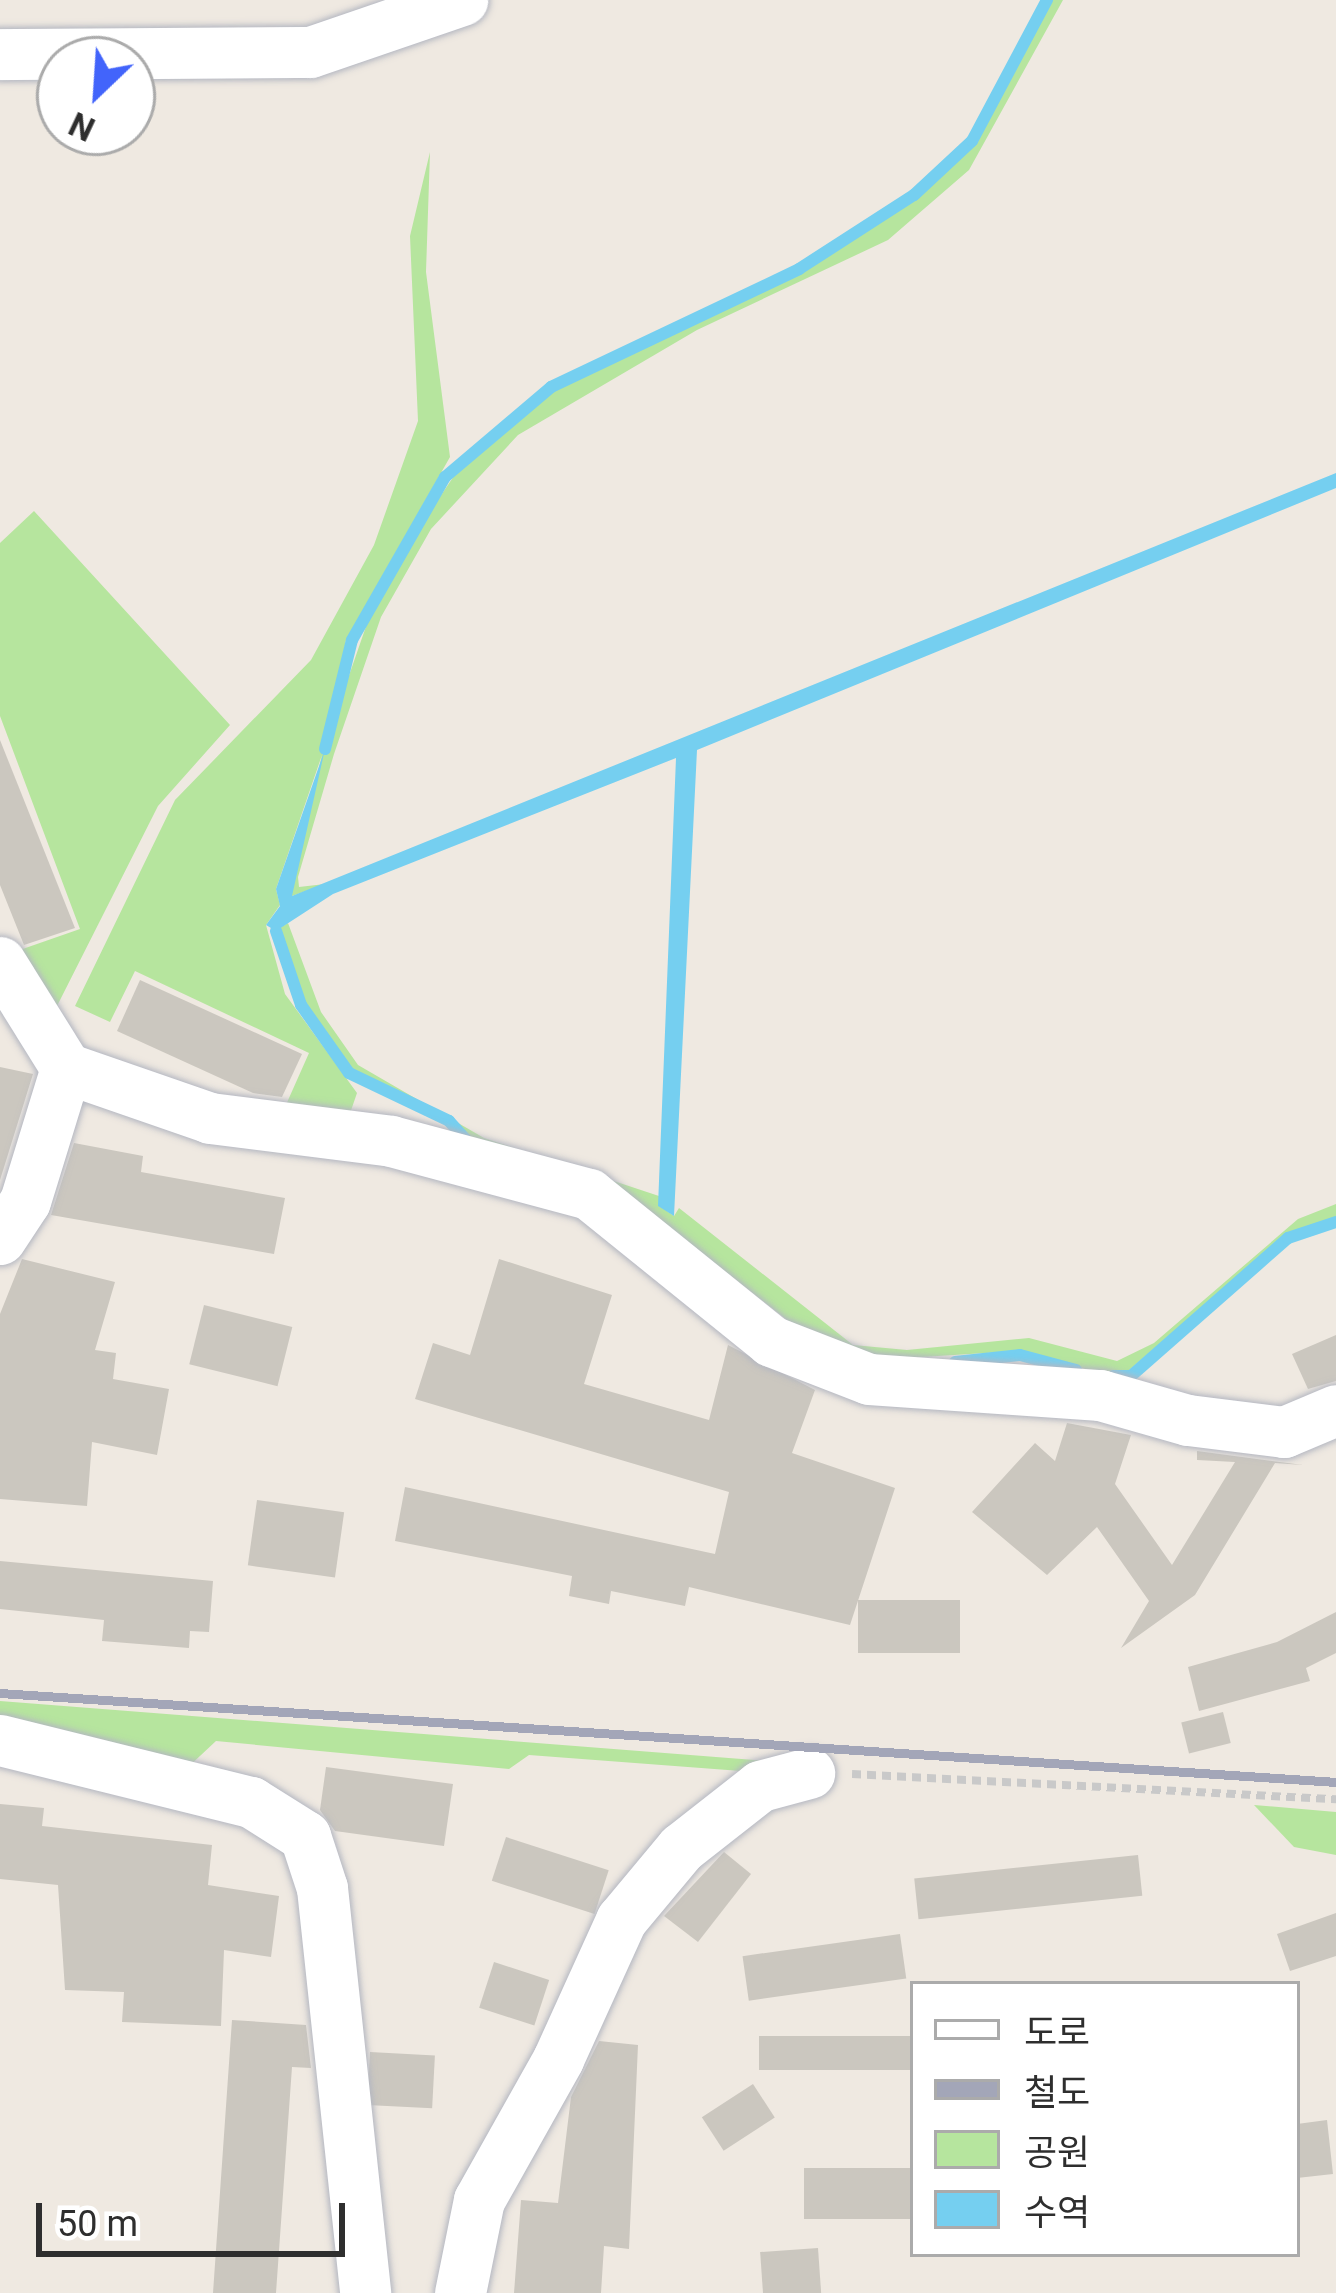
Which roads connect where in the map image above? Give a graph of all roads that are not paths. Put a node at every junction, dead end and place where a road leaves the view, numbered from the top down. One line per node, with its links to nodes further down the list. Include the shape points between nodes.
1 (462, 0): 2 (street, via 310,52)
2 (0, 54)
3 (0, 962): 4 (street)
4 (66, 1068): 5 (street, via 25,1201); 6 (street, via 210,1118 391,1142 589,1194 771,1341 869,1379 1100,1395 1188,1420 1284,1432)
5 (0, 1239)
6 (1336, 1410)
7 (0, 1739): 9 (street, via 251,1802 305,1836 322,1888)
8 (809, 1773): 10 (street, via 760,1786 681,1848 621,1920 559,2059 479,2200)
9 (365, 2293)
10 (460, 2293)

